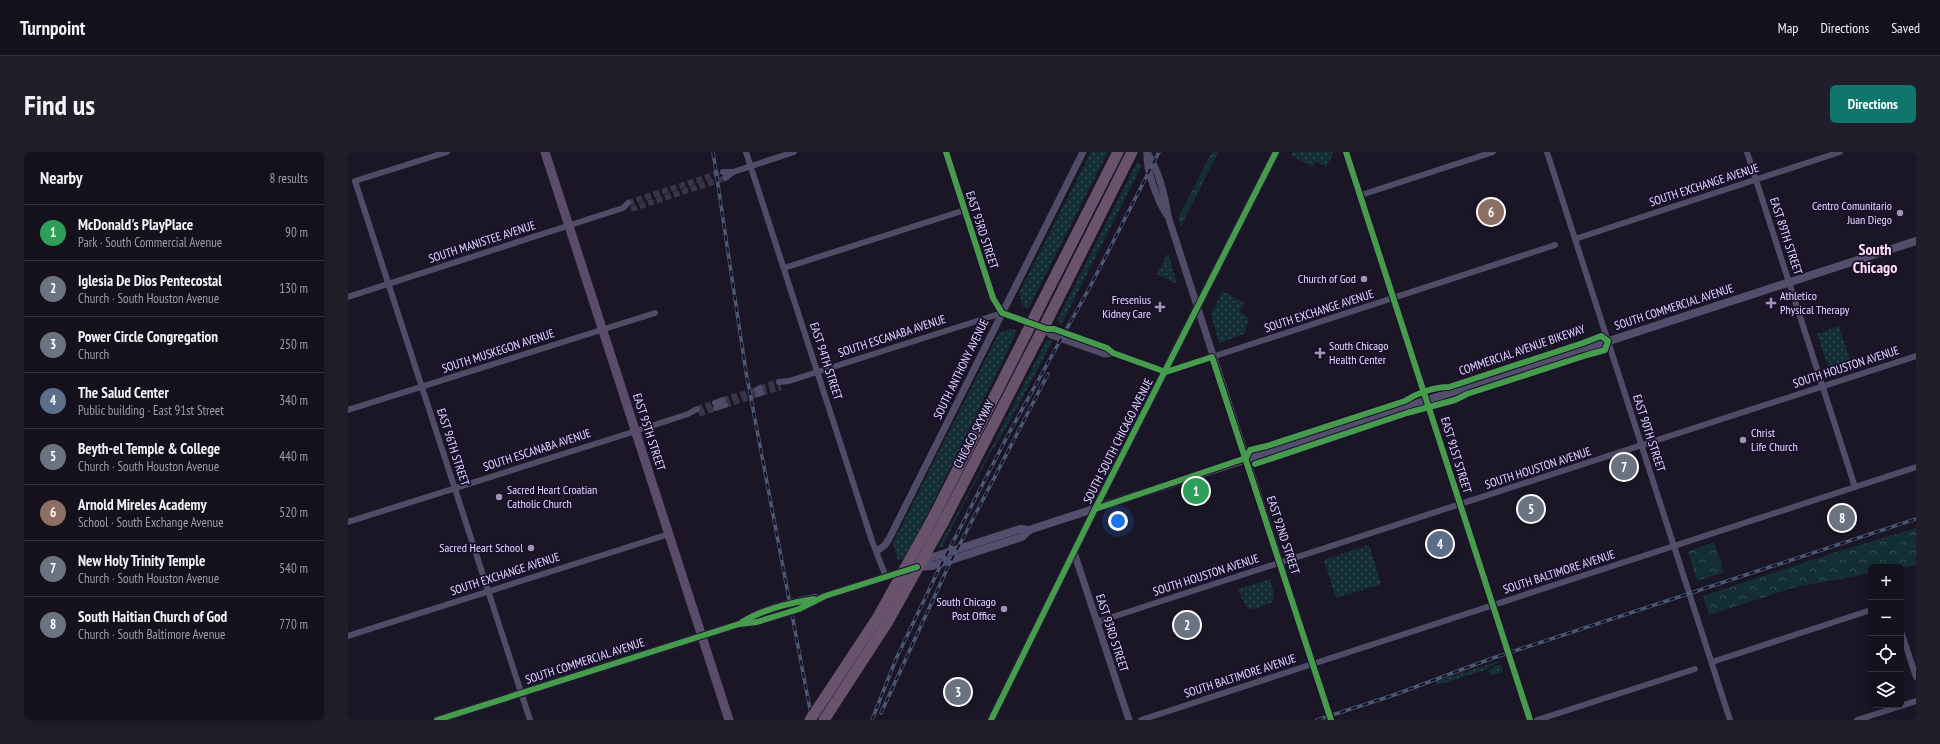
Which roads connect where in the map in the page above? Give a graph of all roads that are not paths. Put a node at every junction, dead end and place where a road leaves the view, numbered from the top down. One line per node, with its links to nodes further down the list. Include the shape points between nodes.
1 (447, 152): 28 (street, EAST 96TH STREET, via 355,181)
2 (545, 152): 22 (main road, EAST 95TH STREET)
3 (746, 152): 16 (street, EAST 94TH STREET)
4 (794, 152): 16 (street)
5 (946, 152): 21 (street, EAST 93RD STREET)
6 (1083, 152): 33 (street, SOUTH ANTHONY AVENUE)
7 (1118, 152): 79 (highway, CHICAGO SKYWAY, bridge, via 934,516 878,617)
8 (1132, 152): 80 (highway, CHICAGO SKYWAY, bridge, via 944,521 887,623)
9 (1147, 152): 31 (street, EAST 92ND STREET, via 1162,190)
10 (1276, 152): 31 (main road, SOUTH SOUTH CHICAGO AVENUE)
11 (1346, 152): 19 (street, EAST 91ST STREET)
12 (1493, 152): 19 (street)
13 (1547, 152): 23 (street, EAST 90TH STREET)
14 (1747, 152): 18 (street, EAST 89TH STREET)
15 (1840, 152): 18 (street, SOUTH EXCHANGE AVENUE)
16 (751, 166): 17 (street); 26 (street, EAST 94TH STREET)
17 (724, 175)
18 (1756, 180): 23 (street, SOUTH EXCHANGE AVENUE); 27 (street, EAST 89TH STREET)
19 (1360, 195): 30 (street, EAST 91ST STREET)
20 (627, 207): 22 (street, SOUTH MANISTEE AVENUE)
21 (965, 210): 26 (street); 33 (street, EAST 93RD STREET, via 995,303)
22 (570, 226): 28 (street, SOUTH MANISTEE AVENUE); 34 (main road, EAST 95TH STREET)
23 (1575, 239): 35 (street, EAST 90TH STREET)
24 (1916, 241): 27 (main road, SOUTH COMMERCIAL AVENUE)
25 (1555, 245): 30 (street, SOUTH EXCHANGE AVENUE)
26 (784, 268): 38 (street, EAST 94TH STREET)
27 (1789, 282): 35 (main road, SOUTH COMMERCIAL AVENUE); 41 (street, EAST 89TH STREET)
28 (388, 284): 29 (street, SOUTH MANISTEE AVENUE); 42 (street, EAST 96TH STREET)
29 (348, 297)
30 (1393, 298): 37 (street, SOUTH EXCHANGE AVENUE); 43 (street, EAST 91ST STREET)
31 (1197, 308): 37 (street, EAST 92ND STREET); 39 (main road, SOUTH SOUTH CHICAGO AVENUE)
32 (655, 313): 34 (street, SOUTH MUSKEGON AVENUE)
33 (1002, 313): 38 (street, SOUTH ESCANABA AVENUE); 39 (street, via 1107,348 1113,353); 59 (street, SOUTH ANTHONY AVENUE, via 889,539)
34 (603, 329): 42 (street, SOUTH MUSKEGON AVENUE); 48 (main road, EAST 95TH STREET)
35 (1608, 341): 43 (main road, SOUTH COMMERCIAL AVENUE); 49 (street, EAST 90TH STREET)
36 (1916, 356): 41 (street, SOUTH HOUSTON AVENUE)
37 (1212, 357): 39 (street, SOUTH EXCHANGE AVENUE); 50 (street, EAST 92ND STREET)
38 (818, 372): 40 (street, SOUTH ESCANABA AVENUE); 59 (street, EAST 94TH STREET)
39 (1166, 372): 55 (main road, SOUTH SOUTH CHICAGO AVENUE)
40 (780, 385)
41 (1822, 386): 49 (street, SOUTH HOUSTON AVENUE); 52 (street, EAST 89TH STREET)
42 (422, 387): 46 (street, SOUTH MUSKEGON AVENUE); 53 (street, EAST 96TH STREET)
43 (1427, 400): 50 (main road, SOUTH COMMERCIAL AVENUE); 54 (street, EAST 91ST STREET)
44 (724, 403): 45 (street)
45 (715, 406)
46 (348, 410)
47 (698, 411): 48 (street, SOUTH ESCANABA AVENUE)
48 (636, 431): 53 (street, SOUTH ESCANABA AVENUE); 57 (main road, EAST 95TH STREET)
49 (1642, 445): 54 (street, SOUTH HOUSTON AVENUE); 58 (street, EAST 90TH STREET)
50 (1246, 458): 55 (main road, SOUTH COMMERCIAL AVENUE); 61 (street, EAST 92ND STREET)
51 (1916, 467): 52 (street, SOUTH BALTIMORE AVENUE)
52 (1855, 487): 58 (street, SOUTH BALTIMORE AVENUE)
53 (454, 488): 56 (street, SOUTH ESCANABA AVENUE); 63 (street, EAST 96TH STREET)
54 (1460, 505): 61 (street, SOUTH HOUSTON AVENUE); 64 (street, EAST 91ST STREET)
55 (1095, 509): 60 (main road, SOUTH SOUTH CHICAGO AVENUE); 62 (main road, SOUTH COMMERCIAL AVENUE, via 1029,530 1022,537 932,566 916,567)
56 (348, 522)
57 (669, 534): 63 (street, SOUTH EXCHANGE AVENUE); 68 (main road, EAST 95TH STREET)
58 (1674, 546): 64 (street, SOUTH BALTIMORE AVENUE); 70 (street, EAST 90TH STREET)
59 (877, 551): 62 (street, EAST 94TH STREET)
60 (1074, 552): 66 (street, EAST 93RD STREET); 81 (main road, SOUTH SOUTH CHICAGO AVENUE)
61 (1280, 562): 66 (street, SOUTH HOUSTON AVENUE); 71 (street, EAST 92ND STREET)
62 (886, 577): 68 (main road, SOUTH COMMERCIAL AVENUE, via 754,615 739,624)
63 (488, 591): 67 (street, SOUTH EXCHANGE AVENUE); 74 (street, EAST 96TH STREET)
64 (1493, 605): 71 (street, SOUTH BALTIMORE AVENUE); 85 (street, EAST 91ST STREET)
65 (1868, 611): 70 (street)
66 (1097, 622): 82 (street, EAST 93RD STREET)
67 (348, 636)
68 (703, 636): 74 (main road, SOUTH COMMERCIAL AVENUE); 78 (main road, EAST 95TH STREET)
69 (1903, 636): 73 (street)
70 (1712, 662): 87 (street, EAST 90TH STREET)
71 (1313, 664): 83 (street, SOUTH BALTIMORE AVENUE); 84 (street, EAST 92ND STREET)
72 (1694, 669): 86 (street)
73 (1916, 676)
74 (521, 693): 76 (main road, SOUTH COMMERCIAL AVENUE); 77 (street, EAST 96TH STREET)
75 (1916, 701): 88 (street)
76 (437, 720)
77 (530, 720)
78 (729, 720)
79 (810, 720)
80 (824, 720)
81 (991, 720)
82 (1129, 720)
83 (1141, 720)
84 (1331, 720)
85 (1530, 720)
86 (1537, 720)
87 (1730, 720)
88 (1857, 720)

